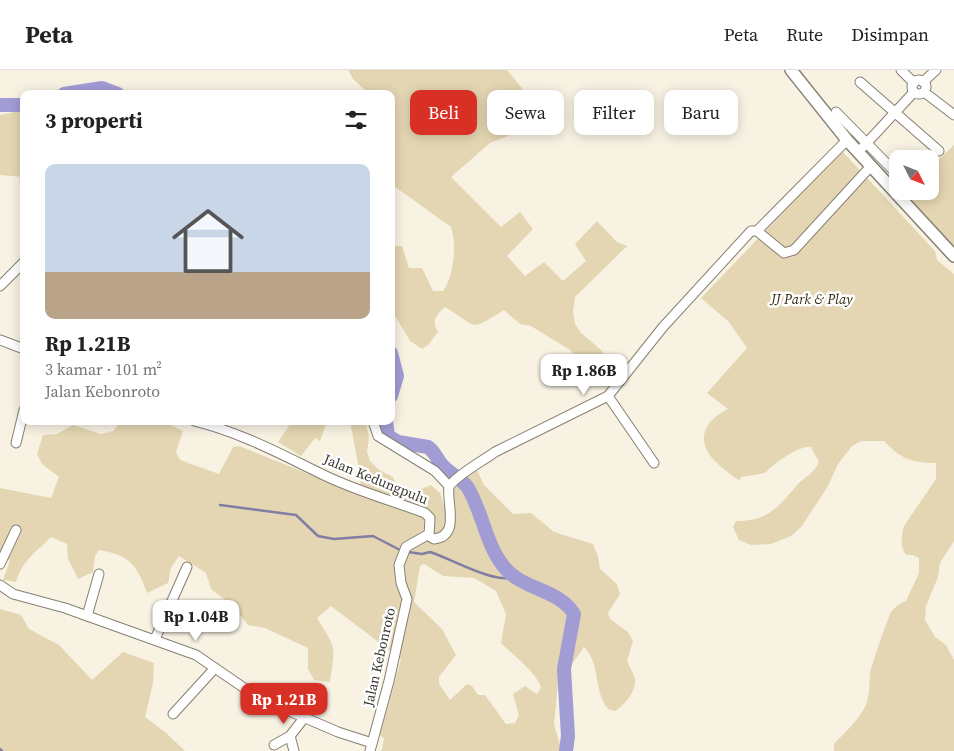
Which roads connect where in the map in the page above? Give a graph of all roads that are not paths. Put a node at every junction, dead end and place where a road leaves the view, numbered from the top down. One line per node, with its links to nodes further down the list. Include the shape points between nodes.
1 (791, 70): 11 (street)
2 (901, 70): 5 (street)
3 (936, 70): 6 (street)
4 (860, 82): 9 (street)
5 (914, 83): 6 (street, via 918,80); 7 (street)
6 (924, 87): 7 (street, via 919,94); 10 (street)
7 (914, 92): 9 (street)
8 (836, 112): 12 (street)
9 (896, 114): 12 (street); 13 (street)
10 (954, 115)
11 (847, 140): 12 (street); 16 (street)
12 (863, 147): 14 (street); 15 (street)
13 (937, 150)
14 (871, 166): 16 (street, via 794,250 784,253); 17 (street)
15 (889, 168)
16 (757, 231): 22 (street, via 751,231)
17 (954, 256)
18 (20, 265): 19 (street)
19 (2, 281)
20 (0, 340): 21 (street)
21 (20, 348)
22 (608, 396): 27 (street); 28 (street, via 504,447 464,471)
23 (20, 425): 26 (street)
24 (208, 425): 30 (street, Jalan Kedungpulu, via 239,434 353,488 425,513 430,518)
25 (374, 425): 28 (street, via 378,436)
26 (16, 444)
27 (654, 463)
28 (451, 484): 30 (street, Jalan Kedungpulu, via 450,529 439,539)
29 (16, 530): 31 (street)
30 (429, 534): 42 (street, Jalan Kebonroto, via 405,548 401,557 399,575 407,599)
31 (0, 564)
32 (187, 567): 36 (street)
33 (99, 574): 35 (street)
34 (0, 585): 35 (street, Jalan Kebonroto, via 13,594)
35 (87, 616): 36 (street, Jalan Kebonroto)
36 (155, 639): 37 (street, Jalan Kebonroto, via 196,655)
37 (215, 668): 38 (street); 39 (street, Jalan Kebonroto, via 250,692)
38 (173, 714)
39 (304, 718): 40 (street); 42 (street, Jalan Kebonroto)
40 (290, 736): 41 (street); 43 (street)
41 (274, 746)
42 (371, 747)
43 (294, 751)

